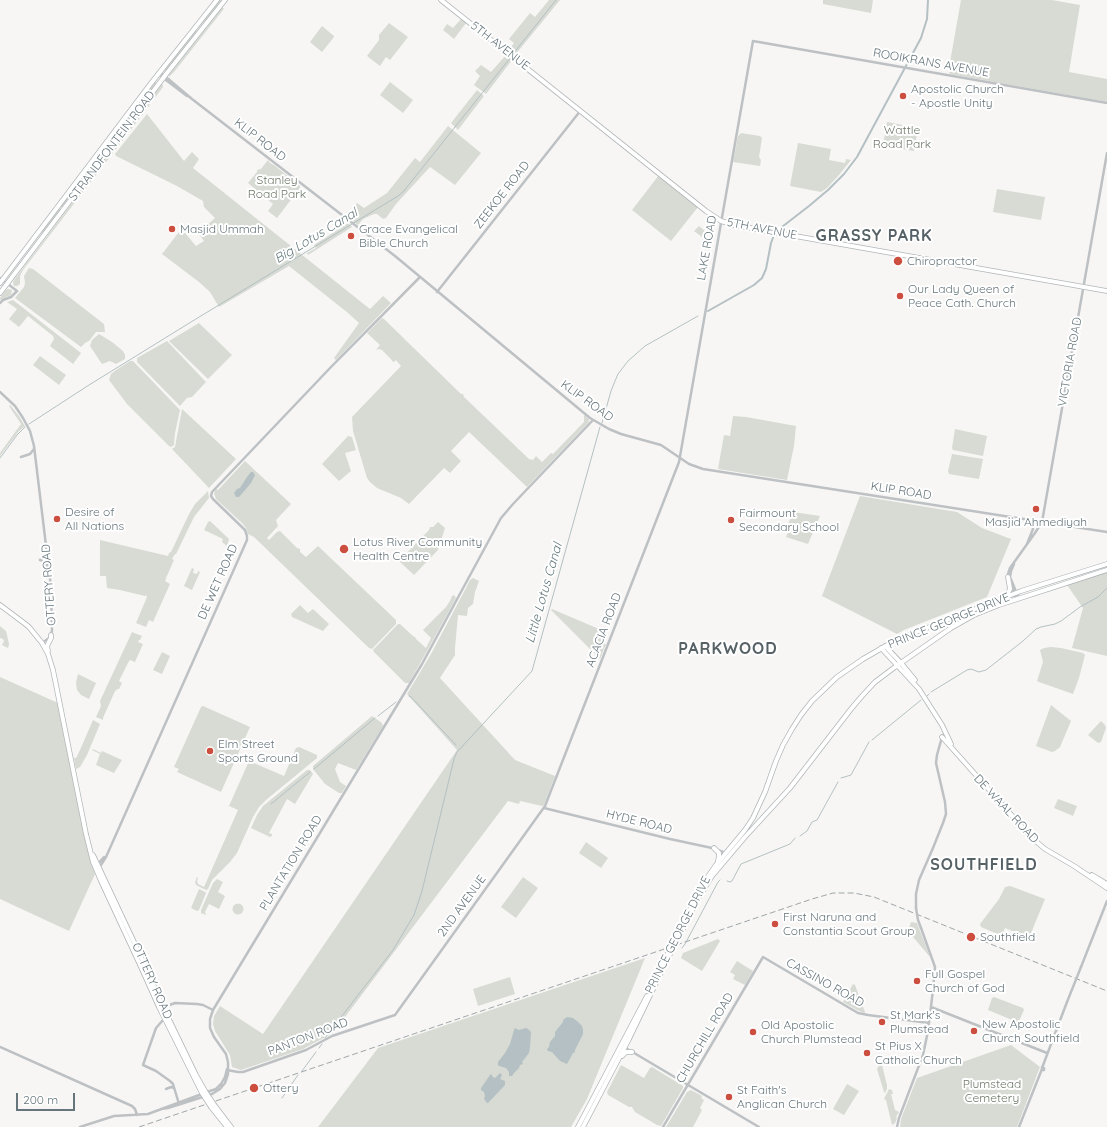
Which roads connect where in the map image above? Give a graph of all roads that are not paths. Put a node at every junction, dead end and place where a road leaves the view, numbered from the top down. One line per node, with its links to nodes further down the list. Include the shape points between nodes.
1 (217, 0): 6 (main road, STRANDFONTEIN ROAD)
2 (225, 0): 4 (main road, STRANDFONTEIN ROAD)
3 (441, 0): 11 (main road, 5TH AVENUE)
4 (218, 8): 5 (main road); 6 (main road, via 198,30); 9 (main road, STRANDFONTEIN ROAD)
5 (226, 8)
6 (194, 29): 8 (main road, STRANDFONTEIN ROAD)
7 (753, 41): 10 (street, ROOIKRANS AVENUE); 15 (street, LAKE ROAD)
8 (159, 73): 9 (street, KLIP ROAD); 14 (main road, STRANDFONTEIN ROAD)
9 (164, 77): 13 (main road, STRANDFONTEIN ROAD); 16 (street, KLIP ROAD)
10 (1107, 103)
11 (581, 110): 15 (main road, 5TH AVENUE); 21 (street, ZEEKOE ROAD)
12 (1107, 153): 19 (street, VICTORIA ROAD)
13 (79, 190): 14 (main road, via 62,208); 18 (main road, STRANDFONTEIN ROAD)
14 (58, 207): 17 (main road, STRANDFONTEIN ROAD)
15 (721, 221): 19 (main road, 5TH AVENUE); 28 (street, LAKE ROAD)
16 (420, 277): 21 (street, KLIP ROAD); 60 (street, DE WET ROAD, via 212,492 213,499 245,530 247,540 108,852)
17 (1, 280): 18 (street)
18 (7, 284): 22 (main road, STRANDFONTEIN ROAD); 23 (street, via 17,291 12,297)
19 (1083, 287): 20 (main road, 5TH AVENUE); 30 (street, VICTORIA ROAD)
20 (1107, 291)
21 (437, 292): 25 (street, KLIP ROAD)
22 (0, 293)
23 (0, 303)
24 (0, 392): 26 (street, OTTERY ROAD, via 15,406 27,425)
25 (594, 420): 28 (street, KLIP ROAD, via 621,434 662,446); 68 (street, PLANTATION ROAD, via 501,518 428,653)
26 (34, 446): 27 (street, via 31,453); 33 (street, OTTERY ROAD)
27 (21, 457)
28 (680, 458): 29 (street, KLIP ROAD, via 703,469); 55 (street, ACACIA ROAD)
29 (1024, 519): 30 (street, KLIP ROAD); 32 (street, via 1031,523 1033,528)
30 (1042, 522): 31 (street, KLIP ROAD); 32 (street, VICTORIA ROAD)
31 (1107, 532)
32 (1026, 546): 34 (street, VICTORIA ROAD)
33 (47, 550): 36 (street, OTTERY ROAD); 36 (street, via 40,560 45,561)
34 (1014, 564): 38 (street, VICTORIA ROAD); 39 (street, VICTORIA ROAD, via 1010,577)
35 (1107, 564): 39 (main road, PRINCE GEORGE DRIVE)
36 (49, 569): 43 (street, OTTERY ROAD)
37 (1107, 570): 40 (main road, PRINCE GEORGE DRIVE)
38 (1008, 576): 39 (street, VICTORIA ROAD); 41 (main road, via 1009,591)
39 (1015, 594): 40 (street, VICTORIA ROAD); 41 (main road, PRINCE GEORGE DRIVE)
40 (1017, 599): 46 (main road, PRINCE GEORGE DRIVE, via 967,618)
41 (997, 600): 45 (main road, PRINCE GEORGE DRIVE)
42 (0, 605): 44 (main road, via 24,623)
43 (51, 635): 44 (street, OTTERY ROAD); 47 (main road, via 47,646)
44 (42, 643): 47 (main road, OTTERY ROAD)
45 (883, 647): 48 (main road, DE WAAL ROAD); 57 (main road, PRINCE GEORGE DRIVE, via 837,677 801,714 783,744 753,818)
46 (915, 653): 48 (main road, PRINCE GEORGE DRIVE); 49 (main road, via 908,664)
47 (48, 654): 60 (main road, OTTERY ROAD, via 85,828)
48 (899, 664): 49 (main road, DE WAAL ROAD); 50 (main road, DE WAAL ROAD); 57 (main road, PRINCE GEORGE DRIVE, via 875,682 862,696 790,788)
49 (910, 674): 50 (main road, DE WAAL ROAD)
50 (919, 689): 51 (main road, DE WAAL ROAD)
51 (942, 727): 52 (main road); 53 (main road, DE WAAL ROAD)
52 (942, 738): 53 (main road); 54 (main road, DE WAAL ROAD); 67 (street, bridge, via 936,763 946,814 919,880 916,894 918,920 935,967)
53 (947, 738): 54 (main road, DE WAAL ROAD)
54 (962, 760): 59 (main road, DE WAAL ROAD, via 1032,838)
55 (544, 808): 56 (street, HYDE ROAD); 69 (street, 2ND AVENUE)
56 (714, 848): 57 (street, HYDE ROAD); 58 (main road, via 719,856)
57 (727, 854): 58 (main road, PRINCE GEORGE DRIVE); 75 (main road, PRINCE GEORGE DRIVE, bridge, via 704,888)
58 (716, 865): 75 (main road, PRINCE GEORGE DRIVE, bridge, via 701,886)
59 (1074, 866): 61 (main road, DE WAAL ROAD); 62 (main road, DE WAAL ROAD)
60 (97, 867): 65 (main road, OTTERY ROAD); 70 (main road, OTTERY ROAD)
61 (1107, 884)
62 (1107, 888)
63 (1107, 901): 79 (street, bridge)
64 (763, 957): 72 (street, CASSINO ROAD, via 860,1014); 84 (street, CHURCHILL ROAD)
65 (163, 1007): 66 (street, via 177,1003 200,1004); 87 (main road, OTTERY ROAD)
66 (207, 1007): 68 (street); 71 (street)
67 (931, 1008): 72 (street); 79 (street)
68 (213, 1010): 71 (street, PLANTATION ROAD)
69 (395, 1015): 83 (street, PANTON ROAD, via 332,1036 306,1050 243,1072)
70 (164, 1016): 73 (street); 74 (main road, OTTERY ROAD)
71 (210, 1019): 77 (street, via 212,1033)
72 (929, 1023): 98 (street, via 923,1054)
73 (158, 1025): 74 (street, via 165,1024); 86 (street, via 143,1065 167,1078 172,1082)
74 (169, 1027): 87 (main road, OTTERY ROAD)
75 (623, 1046): 78 (street); 81 (main road, PRINCE GEORGE DRIVE); 94 (main road, PRINCE GEORGE DRIVE)
76 (0, 1047): 90 (street, via 132,1106)
77 (224, 1051): 80 (street); 82 (street)
78 (632, 1052): 81 (main road, via 623,1054); 84 (street)
79 (1047, 1053): 99 (street)
80 (229, 1064): 82 (street); 83 (street)
81 (614, 1068): 95 (main road, PRINCE GEORGE DRIVE)
82 (228, 1071): 83 (street, PANTON ROAD); 88 (street, via 225,1083 218,1090)
83 (234, 1072)
84 (688, 1085): 96 (street, CHURCHILL ROAD); 97 (street)
85 (166, 1089): 86 (street, via 171,1086)
86 (174, 1089): 88 (street)
87 (204, 1092): 89 (main road, OTTERY ROAD, bridge)
88 (179, 1104): 90 (street)
89 (213, 1107): 92 (main road, OTTERY ROAD); 93 (main road, OTTERY ROAD)
90 (137, 1115): 91 (street, via 114,1116)
91 (80, 1127)
92 (227, 1127)
93 (231, 1127)
94 (578, 1127)
95 (583, 1127)
96 (663, 1127)
97 (760, 1127)
98 (897, 1127)
99 (1019, 1127)

